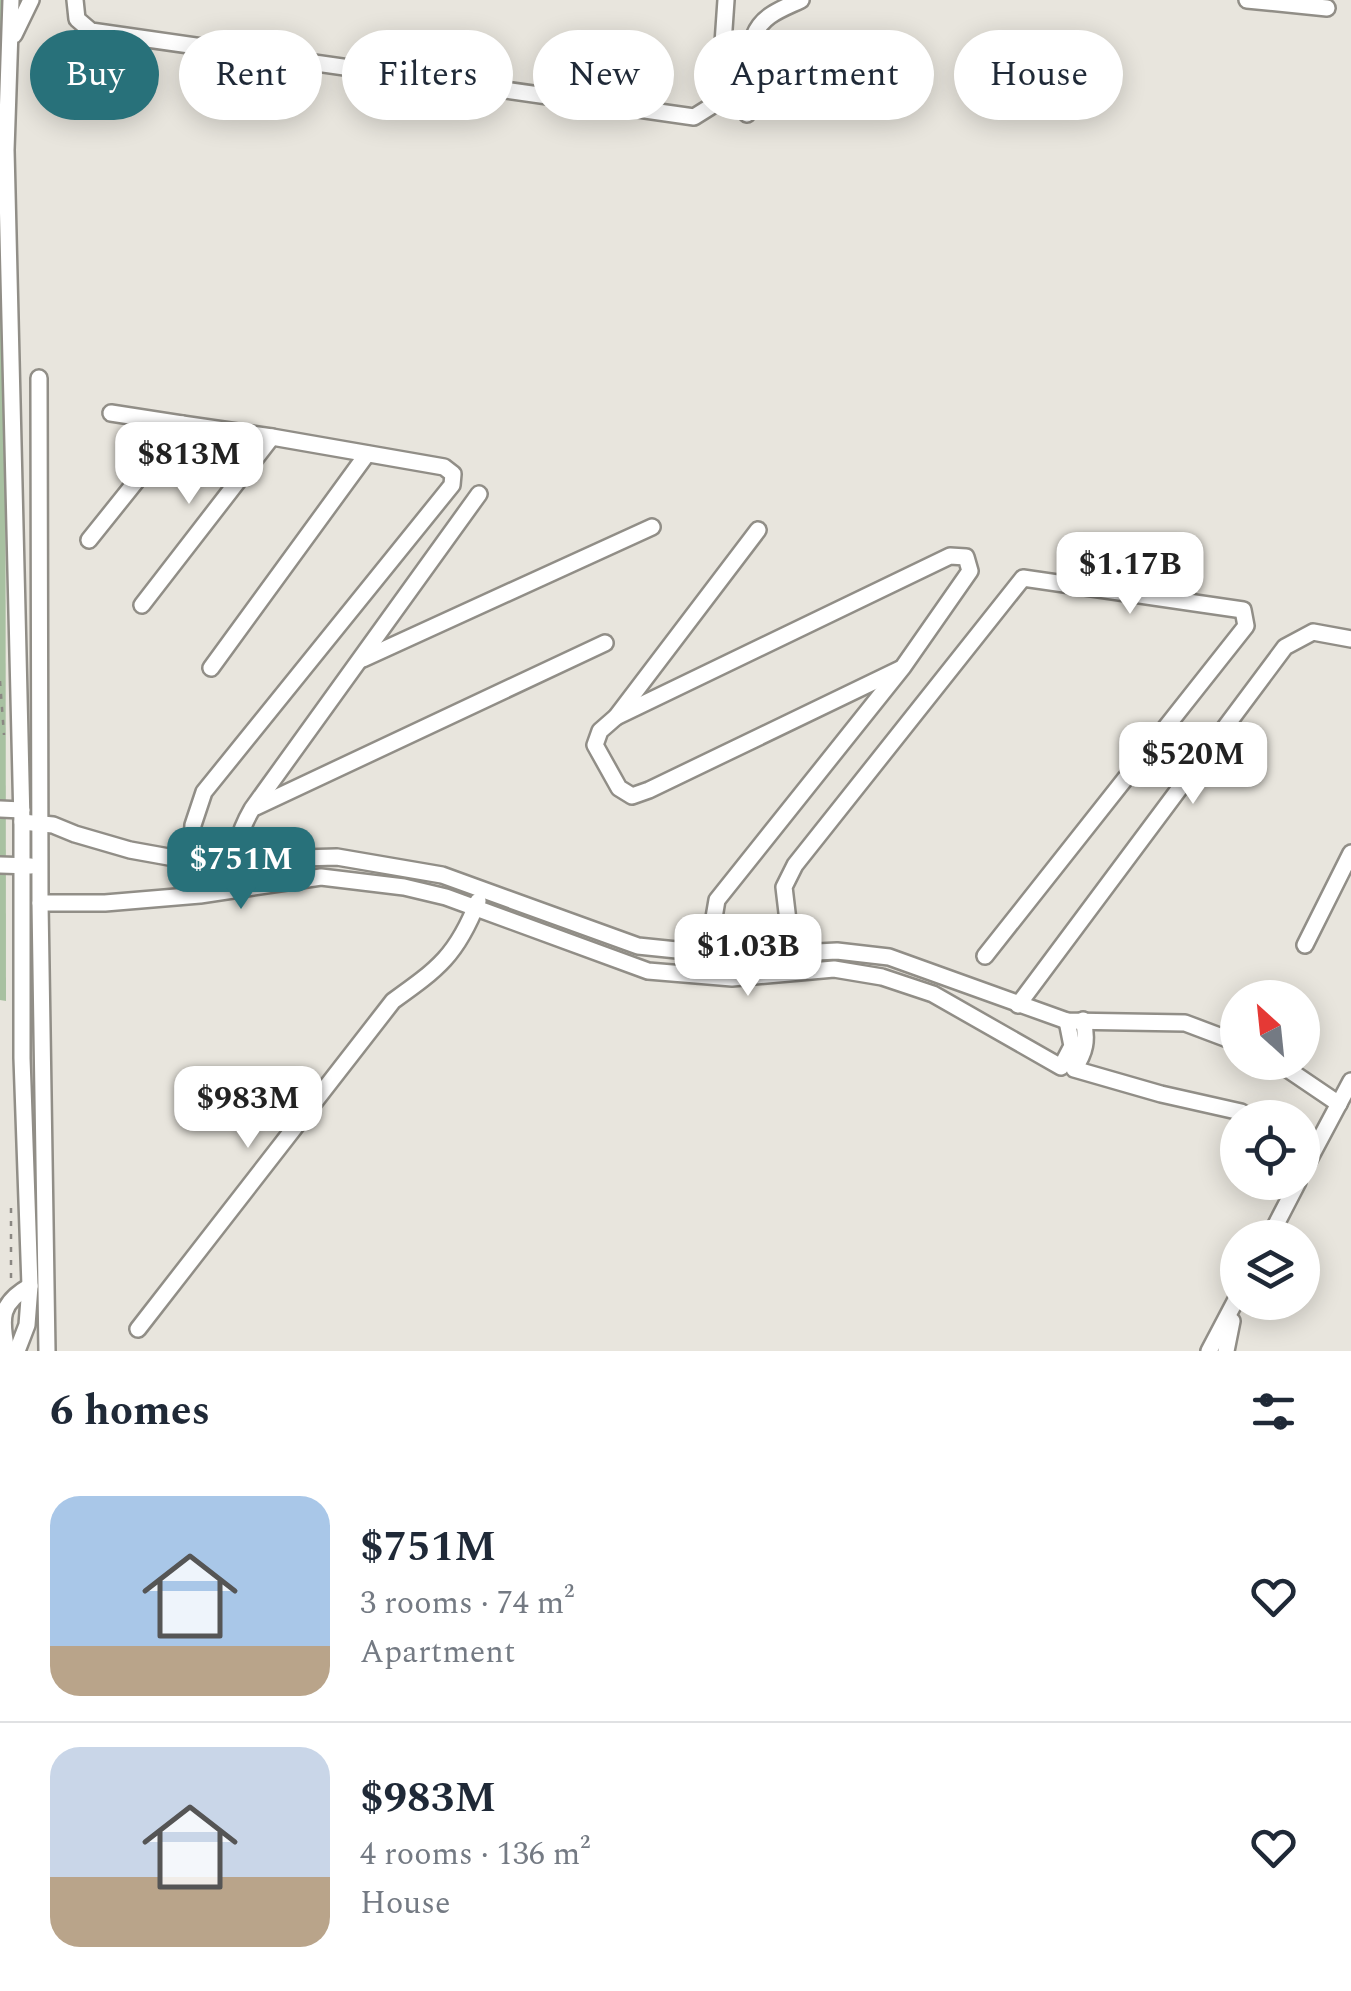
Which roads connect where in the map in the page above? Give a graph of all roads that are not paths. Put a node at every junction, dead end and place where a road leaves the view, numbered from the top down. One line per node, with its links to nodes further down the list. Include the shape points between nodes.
1 (11, 0): 9 (street)
2 (31, 0): 9 (street)
3 (75, 0): 4 (street, via 77,19 91,30 694,116 710,107 720,87)
4 (726, 0)
5 (801, 0): 8 (street, via 768,16)
6 (1247, 0): 7 (street)
7 (1327, 8)
8 (756, 30)
9 (10, 43): 10 (street)
10 (3, 150): 15 (street)
11 (39, 378): 14 (street)
12 (111, 413): 13 (street)
13 (182, 424): 16 (street); 21 (street)
14 (40, 426): 15 (street); 32 (street)
15 (8, 436): 31 (street)
16 (272, 437): 17 (street); 22 (street)
17 (367, 454): 27 (street); 34 (street, via 444,467 452,485 204,792)
18 (479, 494): 25 (street)
19 (652, 527): 25 (street)
20 (758, 530): 28 (street)
21 (89, 540)
22 (142, 606)
23 (1351, 639): 51 (street, via 1312,632 1285,646)
24 (605, 643): 30 (street)
25 (359, 661): 30 (street)
26 (904, 667): 28 (street, via 632,796 620,788 595,745); 28 (street, via 970,571 966,557 950,556); 45 (street, via 717,900)
27 (211, 668)
28 (616, 717)
29 (0, 809): 31 (street)
30 (252, 809): 35 (street, via 240,830)
31 (22, 816): 32 (street); 37 (street)
32 (41, 822): 34 (street, via 130,850); 38 (street)
33 (1351, 853): 43 (street)
34 (191, 860): 35 (street)
35 (236, 860): 39 (street, via 337,856); 40 (street)
36 (0, 864): 37 (street)
37 (21, 865): 38 (street); 60 (street)
38 (40, 867): 41 (street)
39 (483, 888): 42 (street); 45 (street, via 638,946)
40 (236, 890): 41 (street); 42 (street, via 321,877 404,887)
41 (40, 903): 66 (street)
42 (475, 908): 50 (street, via 648,971); 63 (street, via 446,960 393,1001)
43 (1305, 946)
44 (838, 952): 46 (street); 49 (street); 51 (street, via 889,957)
45 (708, 953): 47 (street)
46 (792, 955): 47 (street); 48 (street, via 784,887 796,865 1023,578 1243,610 1246,626)
47 (735, 956): 50 (street)
48 (984, 956)
49 (834, 970): 50 (street); 52 (street, via 933,994 1060,1067 1072,1046)
50 (732, 978)
51 (1018, 1005): 52 (street)
52 (1075, 1020): 53 (street, via 1185,1022); 56 (street, via 1086,1032 1074,1069)
53 (1220, 1036)
54 (1299, 1080): 57 (street)
55 (1351, 1081): 57 (street)
56 (1220, 1107)
57 (1336, 1110): 58 (street); 59 (street)
58 (1351, 1118)
59 (1320, 1133)
60 (30, 1286): 64 (street, via 1,1310); 65 (street)
61 (1226, 1320): 67 (street)
62 (1233, 1320): 68 (street)
63 (138, 1329)
64 (6, 1351)
65 (17, 1351)
66 (46, 1351)
67 (1209, 1351)
68 (1226, 1351)

